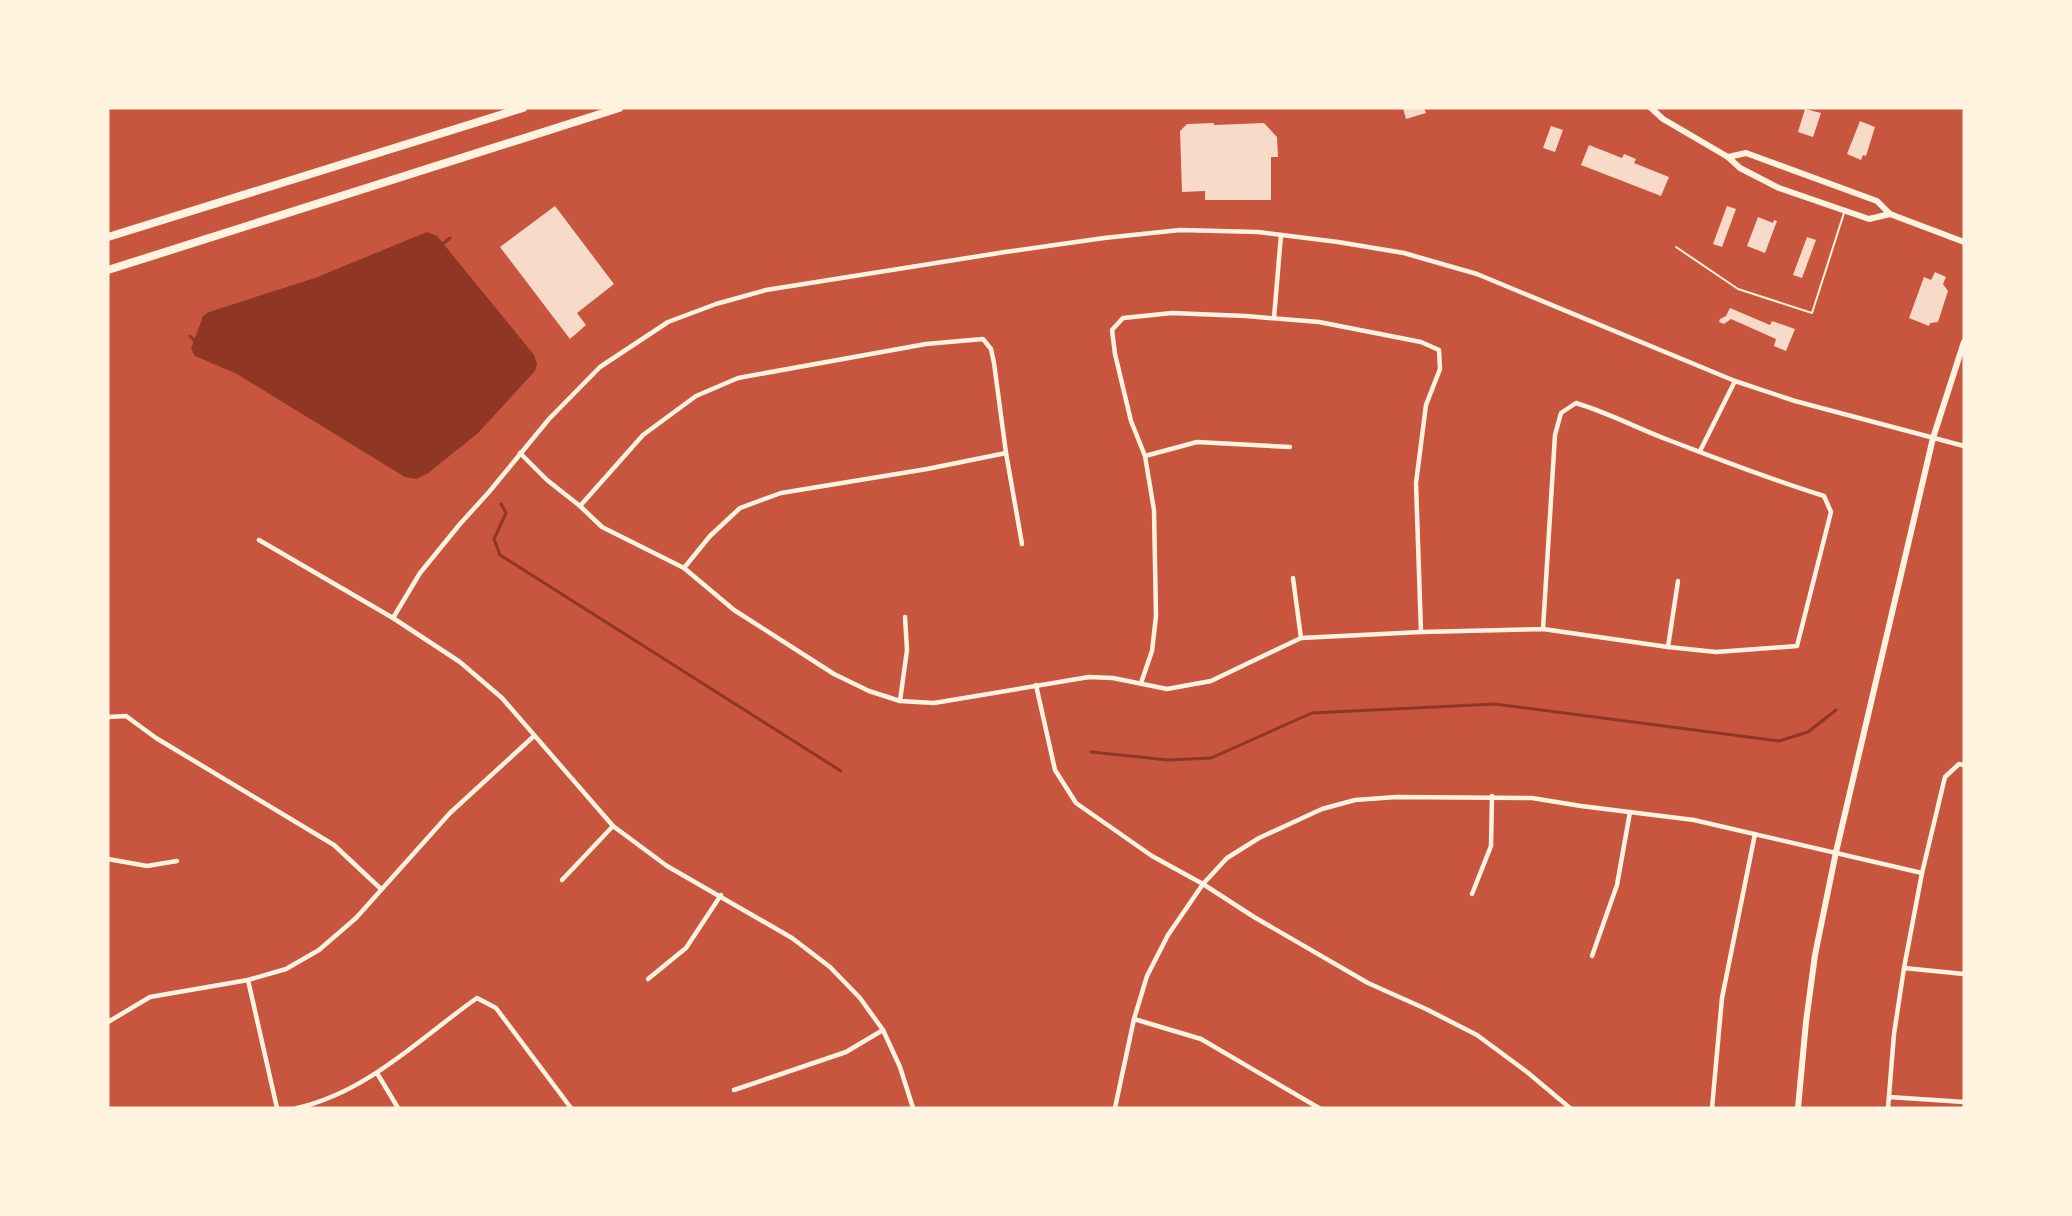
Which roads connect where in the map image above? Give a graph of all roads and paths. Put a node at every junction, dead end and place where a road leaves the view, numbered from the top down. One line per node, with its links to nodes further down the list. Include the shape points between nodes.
1 (523, 108): 8 (highway)
2 (619, 108): 11 (highway)
3 (1651, 108): 4 (main road)
4 (1728, 157): 5 (main road, via 1740,168 1779,188); 6 (main road, via 1746,153 1877,201)
5 (1845, 211): 6 (main road, via 1869,219); 10 (lane, via 1812,313 1738,290)
6 (1890, 214): 9 (main road)
7 (1281, 235): 12 (street); 14 (street, via 1404,253 1477,274); 19 (street, via 1180,230 1115,237 824,279 716,304 668,322 600,367)
8 (108, 237)
9 (1964, 242)
10 (1676, 247)
11 (108, 270)
12 (1274, 318): 21 (street, via 1172,314 1124,318 1112,330 1131,421); 31 (street, via 1319,322 1420,342 1439,350 1440,369 1426,405 1416,483)
13 (1964, 342): 15 (main road)
14 (1735, 381): 15 (street); 18 (street)
15 (1933, 438): 16 (street); 44 (main road)
16 (1964, 446)
17 (1290, 447): 21 (street, via 1197,442)
18 (1700, 451): 30 (street, via 1576,403 1561,413 1555,435); 33 (street, via 1824,496 1831,512 1797,646 1716,652)
19 (520, 453): 22 (street); 28 (street, via 420,573)
20 (1006, 453): 22 (street, via 991,349 983,339 926,344 738,378 696,396 643,435); 24 (street); 25 (street, via 781,493 740,508)
21 (1145, 456): 34 (street, via 1154,510 1156,616 1152,651)
22 (580, 506): 25 (street, via 602,527)
23 (259, 540): 28 (street)
24 (1022, 544)
25 (684, 568): 36 (street, via 734,610 834,674)
26 (1293, 578): 32 (street)
27 (1678, 581): 33 (street)
28 (393, 618): 38 (street, via 460,662 502,698)
29 (905, 618): 36 (street, via 907,650)
30 (1544, 629): 31 (street); 33 (street)
31 (1421, 632): 32 (street)
32 (1301, 638): 34 (street, via 1211,681 1167,689)
33 (1668, 647)
34 (1141, 683): 35 (street, via 1089,677)
35 (1036, 685): 36 (street, via 934,704); 49 (street, via 1055,770 1076,803 1152,856)
36 (900, 701)
37 (108, 717): 50 (street, via 126,716 334,845)
38 (534, 736): 42 (street); 50 (street, via 450,813)
39 (1964, 765): 47 (street, via 1959,764 1945,777)
40 (1492, 796): 41 (street); 49 (street, via 1355,800 1322,809 1227,858); 51 (street, via 1491,846)
41 (1630, 812): 43 (street, via 1694,820); 53 (street, via 1617,885)
42 (613, 826): 48 (street); 52 (street, via 667,866)
43 (1755, 834): 44 (street); 73 (street, via 1722,998)
44 (1836, 852): 47 (street); 74 (main road, via 1814,966)
45 (108, 859): 46 (street, via 147,866)
46 (177, 861)
47 (1922, 873): 54 (street)
48 (562, 880)
49 (1203, 884): 58 (street, via 1168,935 1147,976); 72 (street, via 1368,983 1477,1035)
50 (381, 889): 57 (street, via 356,918 319,950 286,969)
51 (1472, 894)
52 (721, 896): 56 (street, via 686,948); 60 (street, via 792,938 830,968 860,998)
53 (1592, 956)
54 (1904, 968): 55 (street); 63 (street)
55 (1964, 974)
56 (648, 979)
57 (248, 980): 59 (street, via 150,997); 65 (street)
58 (1134, 1019): 70 (street); 71 (street, via 1201,1039)
59 (108, 1022)
60 (883, 1030): 62 (street, via 846,1052); 69 (street, via 900,1067)
61 (377, 1073): 66 (street, via 335,1095); 67 (street); 68 (street, via 477,998 496,1008)
62 (735, 1090)
63 (1889, 1097): 64 (street); 75 (street)
64 (1964, 1102)
65 (277, 1108)
66 (297, 1108)
67 (398, 1108)
68 (571, 1108)
69 (912, 1108)
70 (1115, 1108)
71 (1319, 1108)
72 (1570, 1108)
73 (1712, 1108)
74 (1798, 1108)
75 (1888, 1108)

